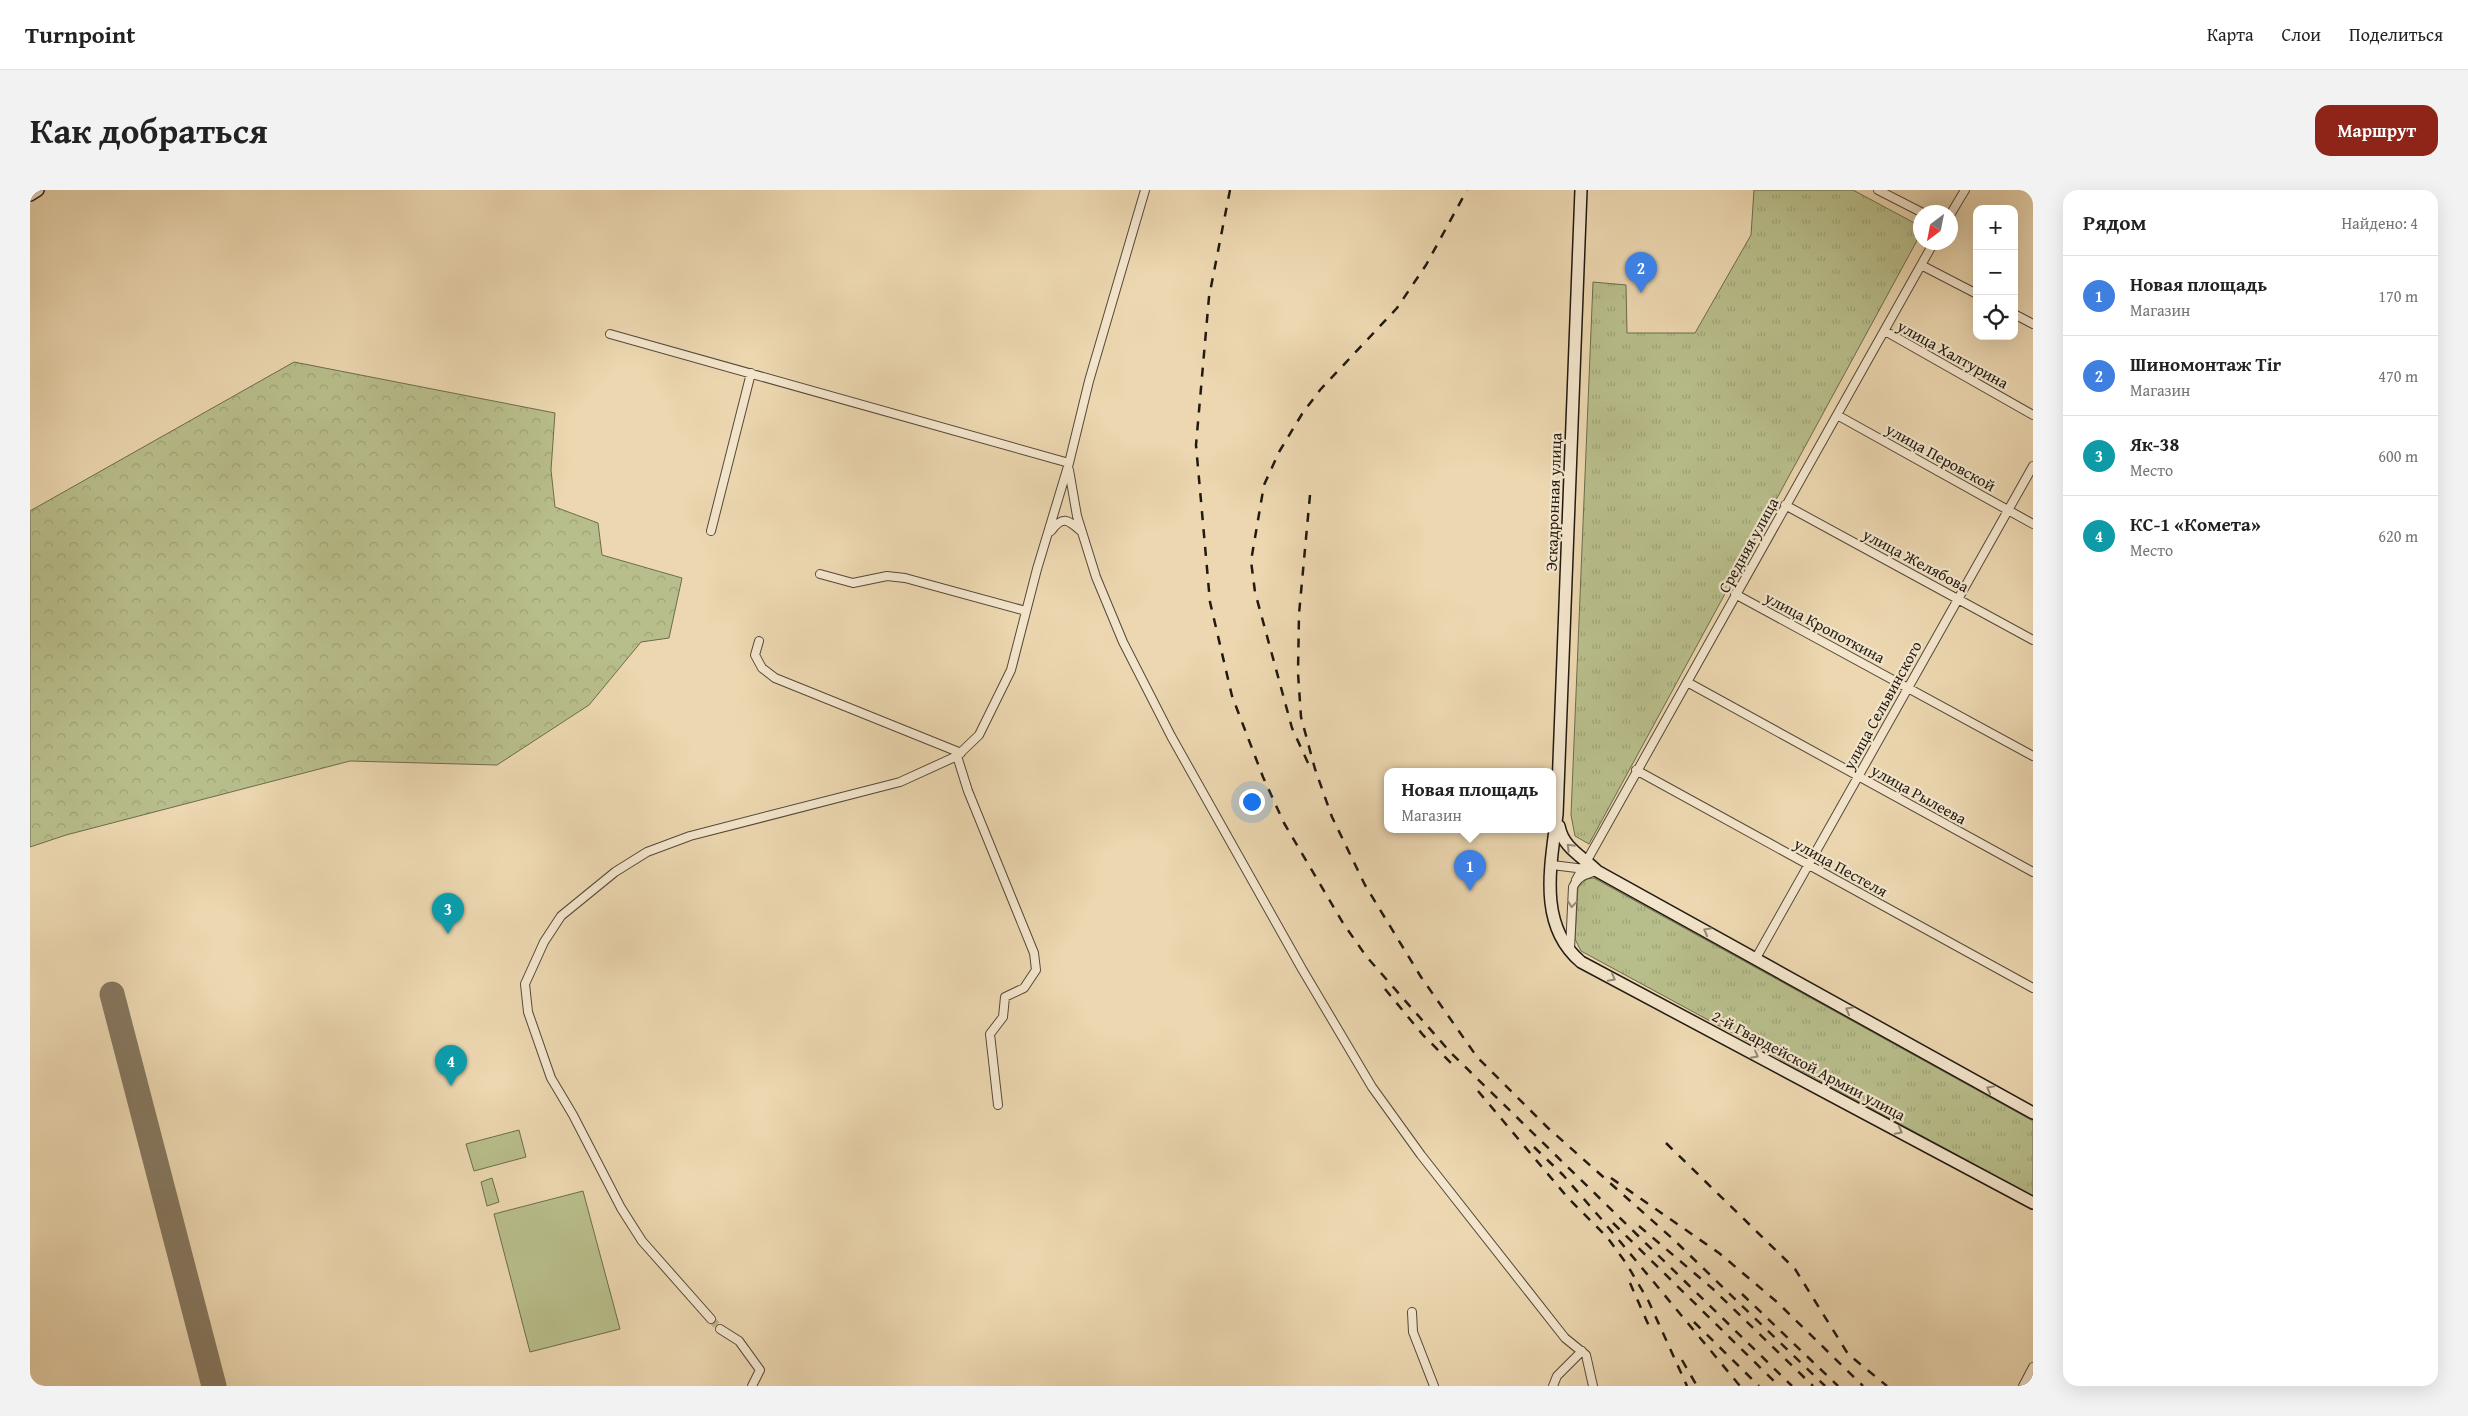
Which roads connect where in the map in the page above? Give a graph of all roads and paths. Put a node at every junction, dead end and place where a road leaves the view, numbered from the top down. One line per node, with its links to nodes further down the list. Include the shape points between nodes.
1 (38, 190): 6 (main road)
2 (1145, 190): 19 (street, via 1088,385)
3 (1581, 190): 39 (main road, Эскадронная улица)
4 (1878, 190): 8 (street)
5 (1966, 190): 7 (street)
6 (30, 195)
7 (1957, 205)
8 (1913, 208)
9 (1929, 250): 10 (street, Средняя улица)
10 (1921, 265): 11 (street); 14 (street, Средняя улица)
11 (1973, 292)
12 (2018, 316): 13 (street)
13 (2033, 324)
14 (1885, 331): 17 (street, Средняя улица); 18 (street, улица Халтурина)
15 (610, 334): 16 (street)
16 (751, 373): 19 (street); 24 (street)
17 (1837, 415): 21 (street, Средняя улица); 22 (street, улица Перовской)
18 (2033, 415)
19 (1069, 463): 25 (street); 26 (street)
20 (2033, 466): 22 (street, улица Сельвинского)
21 (1785, 505): 28 (street, Средняя улица); 29 (street, улица Желябова)
22 (2008, 510): 23 (street, улица Перовской); 29 (street, улица Сельвинского)
23 (2033, 524)
24 (711, 531)
25 (1082, 533): 26 (street, via 1074,524 1064,520 1056,524); 57 (street, via 1123,642 1171,736 1367,1079 1420,1155 1487,1240 1565,1338)
26 (1047, 536): 30 (street)
27 (820, 574): 30 (street, via 853,583 887,576 905,578)
28 (1735, 594): 33 (street, Средняя улица); 34 (street, улица Кропоткина)
29 (1957, 598): 31 (street, улица Желябова); 34 (street, улица Сельвинского)
30 (1026, 611): 35 (street, via 1012,670 979,735)
31 (2033, 640)
32 (759, 641): 35 (street, via 754,655 762,668 775,678)
33 (1687, 682): 37 (street, Средняя улица); 38 (street, улица Рылеева)
34 (1907, 687): 36 (street, улица Кропоткина); 38 (street, улица Сельвинского)
35 (959, 755): 51 (street, via 968,791 1034,953 1036,970 1024,988 1005,997 1003,1017 990,1034); 55 (street, via 900,782 690,836 646,852 570,908 544,942 533,963 525,984 528,1012 551,1078 642,1241)
36 (2033, 756)
37 (1636, 770): 42 (street, улица Пестеля); 44 (street, Средняя улица)
38 (1858, 776): 42 (street, улица Сельвинского); 46 (street, улица Рылеева)
39 (1557, 814): 40 (main road); 44 (main road, one-way to 39, via 1561,837)
40 (1556, 824)
41 (1555, 833): 43 (main road)
42 (1808, 864): 49 (street, улица Сельвинского); 50 (street, улица Пестеля)
43 (1552, 865): 44 (street); 48 (main road, via 1550,884 1555,928)
44 (1583, 865): 45 (main road); 47 (street, Средняя улица)
45 (1597, 871): 47 (street); 49 (main road, one-way to 45)
46 (2033, 872)
47 (1576, 880): 48 (street, Средняя улица, one-way to 48)
48 (1570, 953): 53 (main road, 2-й Гвардейской Армии улица, one-way to 53, via 1581,962)
49 (1756, 958): 52 (main road, one-way to 49)
50 (2033, 988)
51 (998, 1104)
52 (2033, 1113)
53 (2033, 1203)
54 (1412, 1312): 60 (street, via 1413,1332)
55 (711, 1319)
56 (720, 1329): 59 (street, via 739,1340 760,1370)
57 (1582, 1351): 61 (street, via 1557,1376); 62 (street, via 1586,1355)
58 (2033, 1367): 63 (street)
59 (752, 1386)
60 (1434, 1386)
61 (1553, 1386)
62 (1592, 1386)
63 (2023, 1386)

